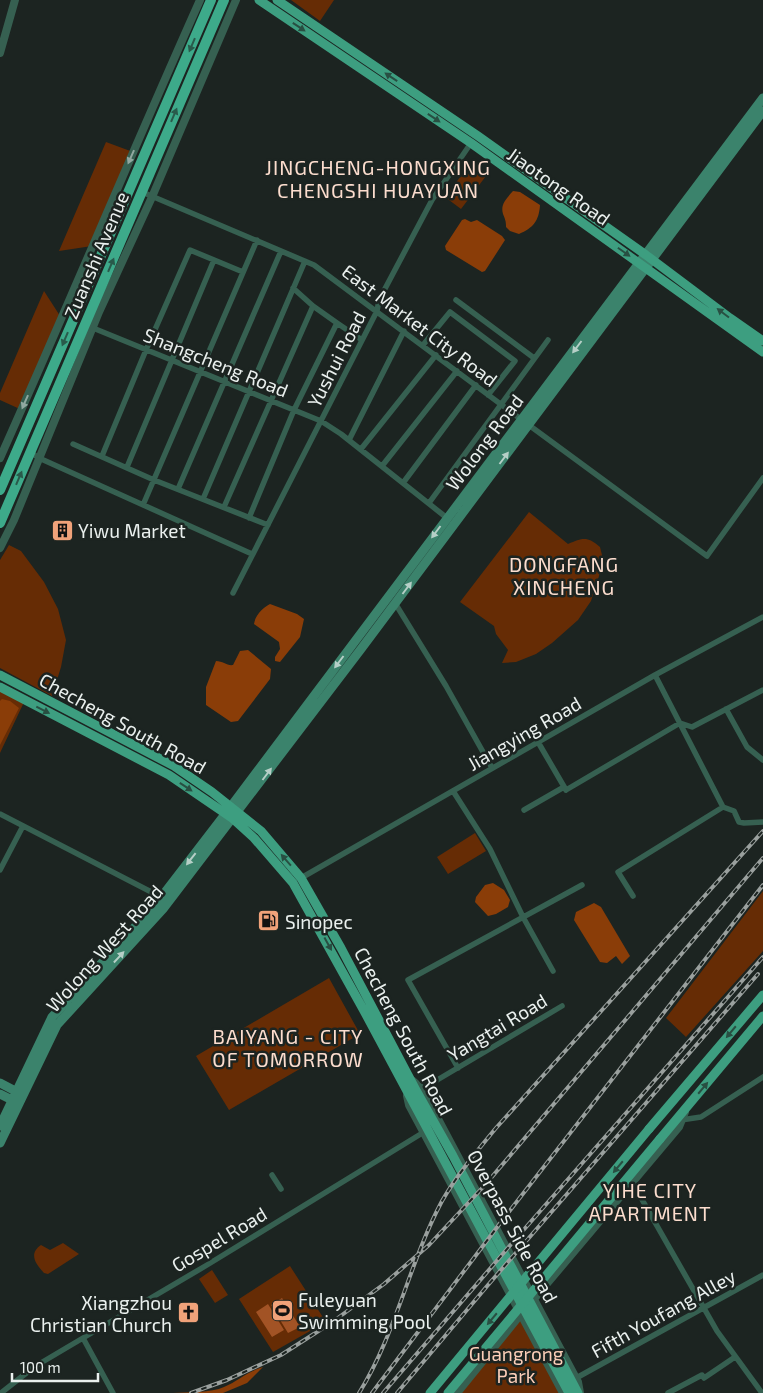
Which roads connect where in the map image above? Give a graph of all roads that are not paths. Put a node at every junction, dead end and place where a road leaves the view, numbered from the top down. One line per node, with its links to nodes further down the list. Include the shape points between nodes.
1 (15, 0): 8 (street)
2 (200, 0): 12 (street)
3 (211, 0): 13 (highway, Zuanshi Avenue, one-way to 13)
4 (224, 0): 9 (highway, Zuanshi Avenue)
5 (238, 0): 10 (street)
6 (277, 0): 20 (main road, Jiaotong Road, one-way to 6)
7 (259, 1): 15 (main road, Jiaotong Road, one-way to 15)
8 (0, 53)
9 (187, 87): 10 (street); 16 (highway, Zuanshi Avenue, one-way to 9)
10 (197, 91): 17 (street)
11 (763, 98): 20 (main road, Wolong Road)
12 (153, 106): 13 (street); 45 (street, one-way to 45)
13 (163, 111): 47 (highway, Zuanshi Avenue, one-way to 47)
14 (763, 111): 20 (main road, Wolong Road)
15 (471, 143): 23 (main road, Jiaotong Road, one-way to 23); 28 (street, Yushui Road, via 432,200 379,300)
16 (142, 192): 17 (street, East Market City Road); 30 (highway, Zuanshi Avenue, one-way to 16)
17 (152, 197): 18 (street, East Market City Road); 30 (street)
18 (257, 240): 19 (street, East Market City Road); 24 (street)
19 (281, 250): 22 (street, East Market City Road); 43 (street)
20 (649, 257): 23 (main road, Wolong Road); 34 (main road, Jiaotong Road, one-way to 20)
21 (214, 260): 24 (street); 36 (street, via 190,250); 40 (street)
22 (305, 261): 25 (street); 28 (street, East Market City Road, via 314,264)
23 (643, 265): 37 (main road, Jiaotong Road); 53 (main road, Wolong Road)
24 (243, 272): 42 (street)
25 (293, 288): 27 (street); 46 (street)
26 (456, 300): 39 (street)
27 (313, 306): 29 (street); 49 (street)
28 (377, 311): 31 (street, East Market City Road); 32 (street, Yushui Road)
29 (337, 324): 32 (street); 51 (street)
30 (89, 327): 36 (street, Shangcheng Road); 57 (highway, Zuanshi Avenue); 59 (street)
31 (404, 331): 35 (street, East Market City Road); 54 (street)
32 (362, 340): 52 (street, Yushui Road)
33 (548, 340): 39 (street)
34 (763, 341)
35 (423, 345): 38 (street, East Market City Road); 48 (street, via 450,312 508,355 515,361)
36 (146, 350): 40 (street, Shangcheng Road); 58 (street)
37 (763, 352)
38 (436, 355): 41 (street, East Market City Road); 56 (street)
39 (534, 358): 50 (street)
40 (172, 360): 42 (street, Shangcheng Road); 63 (street)
41 (457, 371): 44 (street, East Market City Road); 61 (street)
42 (201, 372): 43 (street, Shangcheng Road); 65 (street)
43 (225, 382): 46 (street, Shangcheng Road); 67 (street)
44 (476, 385): 48 (street, East Market City Road); 66 (street)
45 (32, 388): 47 (street); 60 (street, one-way to 60)
46 (249, 391): 49 (street, Shangcheng Road); 69 (street)
47 (42, 392): 62 (highway, Zuanshi Avenue)
48 (488, 395): 50 (street, East Market City Road)
49 (271, 400): 51 (street, Shangcheng Road); 72 (street)
50 (501, 404): 53 (street, East Market City Road); 70 (street)
51 (294, 410): 52 (street, Shangcheng Road); 73 (street)
52 (321, 420): 54 (street, Shangcheng Road); 76 (street, Yushui Road)
53 (525, 422): 64 (street, East Market City Road, via 707,556); 74 (main road, Wolong Road); 82 (main road, Wolong Road, one-way to 53)
54 (349, 440): 56 (street, Shangcheng Road)
55 (73, 444): 58 (street)
56 (360, 449): 61 (street, Shangcheng Road)
57 (30, 452): 59 (street); 75 (highway, Zuanshi Avenue, one-way to 57)
58 (102, 456): 63 (street)
59 (39, 458): 71 (street); 77 (street)
60 (0, 460): 62 (street)
61 (382, 466): 66 (street, Shangcheng Road)
62 (10, 467): 68 (highway, Zuanshi Avenue)
63 (126, 467): 65 (street)
64 (763, 478)
65 (154, 480): 67 (street); 71 (street)
66 (403, 483): 70 (street, Shangcheng Road)
67 (178, 489): 69 (street)
68 (0, 490)
69 (203, 499): 72 (street)
70 (429, 503): 74 (street, Shangcheng Road)
71 (143, 505): 80 (street)
72 (224, 508): 73 (street)
73 (249, 518): 76 (street)
74 (447, 518): 97 (main road, Wolong Road, one-way to 97)
75 (0, 523)
76 (268, 525): 80 (street, Yushui Road)
77 (11, 526): 78 (street); 79 (street)
78 (0, 532)
79 (0, 548)
80 (252, 554): 81 (street, Yushui Road)
81 (233, 593)
82 (395, 603): 92 (street); 97 (main road, Wolong Road, one-way to 82)
83 (763, 617): 85 (street, Jiangying Road)
84 (0, 675): 97 (main road, Checheng South Road, via 174,766)
85 (655, 675): 89 (street); 90 (street, Jiangying Road)
86 (0, 687): 97 (main road, Checheng South Road, one-way to 97, via 169,775)
87 (763, 690): 88 (street)
88 (726, 709): 89 (street, via 692,727); 91 (street, via 747,747)
89 (680, 723): 93 (street, via 566,790); 95 (street)
90 (538, 742): 92 (street, Jiangying Road); 93 (street)
91 (763, 760)
92 (492, 768): 94 (street, Jiangying Road)
93 (564, 787): 96 (street)
94 (453, 791): 102 (street, Jiangying Road); 106 (street, via 490,849)
95 (723, 807): 99 (street, via 734,811 739,822); 104 (street, via 618,872)
96 (524, 810)
97 (232, 813): 102 (main road, Checheng South Road, one-way to 97, via 261,831); 105 (main road, Wolong West Road, one-way to 105); 116 (main road, Checheng South Road, one-way to 116, via 293,883); 118 (main road, Wolong West Road, one-way to 97, via 57,1025 163,909)
98 (0, 814): 100 (street)
99 (763, 822)
100 (23, 826): 101 (street); 105 (street)
101 (0, 870)
102 (301, 878): 114 (main road, Checheng South Road)
103 (582, 885): 106 (street)
104 (633, 896)
105 (161, 897): 118 (main road, Wolong West Road, via 52,1017)
106 (523, 917): 107 (street); 112 (street, via 408,980)
107 (553, 971)
108 (763, 995): 110 (main road)
109 (562, 1006): 112 (street, Yangtai Road)
110 (746, 1014): 111 (main road); 138 (main road, one-way to 138, bridge)
111 (760, 1020): 121 (main road, one-way to 111)
112 (458, 1068): 117 (street, Yangtai Road)
113 (763, 1077): 122 (street, via 702,1117)
114 (410, 1078): 117 (street, Overpass Side Road); 143 (main road, Checheng South Road)
115 (0, 1083): 118 (main road)
116 (405, 1087): 124 (street, Overpass Side Road, via 409,1105); 142 (main road, Checheng South Road)
117 (422, 1089): 130 (street, Overpass Side Road)
118 (20, 1093): 120 (main road, Wolong West Road)
119 (0, 1094): 120 (main road)
120 (15, 1102): 123 (main road, Wolong West Road); 125 (main road, Wolong West Road)
121 (687, 1106): 122 (street); 139 (main road, bridge)
122 (682, 1120): 127 (street)
123 (0, 1126)
124 (424, 1132): 132 (street, Overpass Side Road); 133 (street, Gospel Road)
125 (0, 1143)
126 (272, 1175): 128 (street)
127 (632, 1182): 130 (street); 131 (street)
128 (281, 1189)
129 (763, 1275): 131 (street, Fifth Youfang Alley)
130 (534, 1299): 143 (street, Overpass Side Road, via 578,1382)
131 (704, 1308): 134 (street); 135 (street, Fifth Youfang Alley)
132 (521, 1314): 140 (street); 141 (street, Overpass Side Road)
133 (83, 1338): 136 (street, Gospel Road, via 34,1366); 137 (street)
134 (736, 1357): 144 (street, via 704,1378 702,1375); 145 (street)
135 (578, 1377)
136 (1, 1393)
137 (113, 1393)
138 (430, 1393)
139 (448, 1393)
140 (457, 1393)
141 (563, 1393)
142 (569, 1393)
143 (579, 1393)
144 (668, 1393)
145 (762, 1393)

